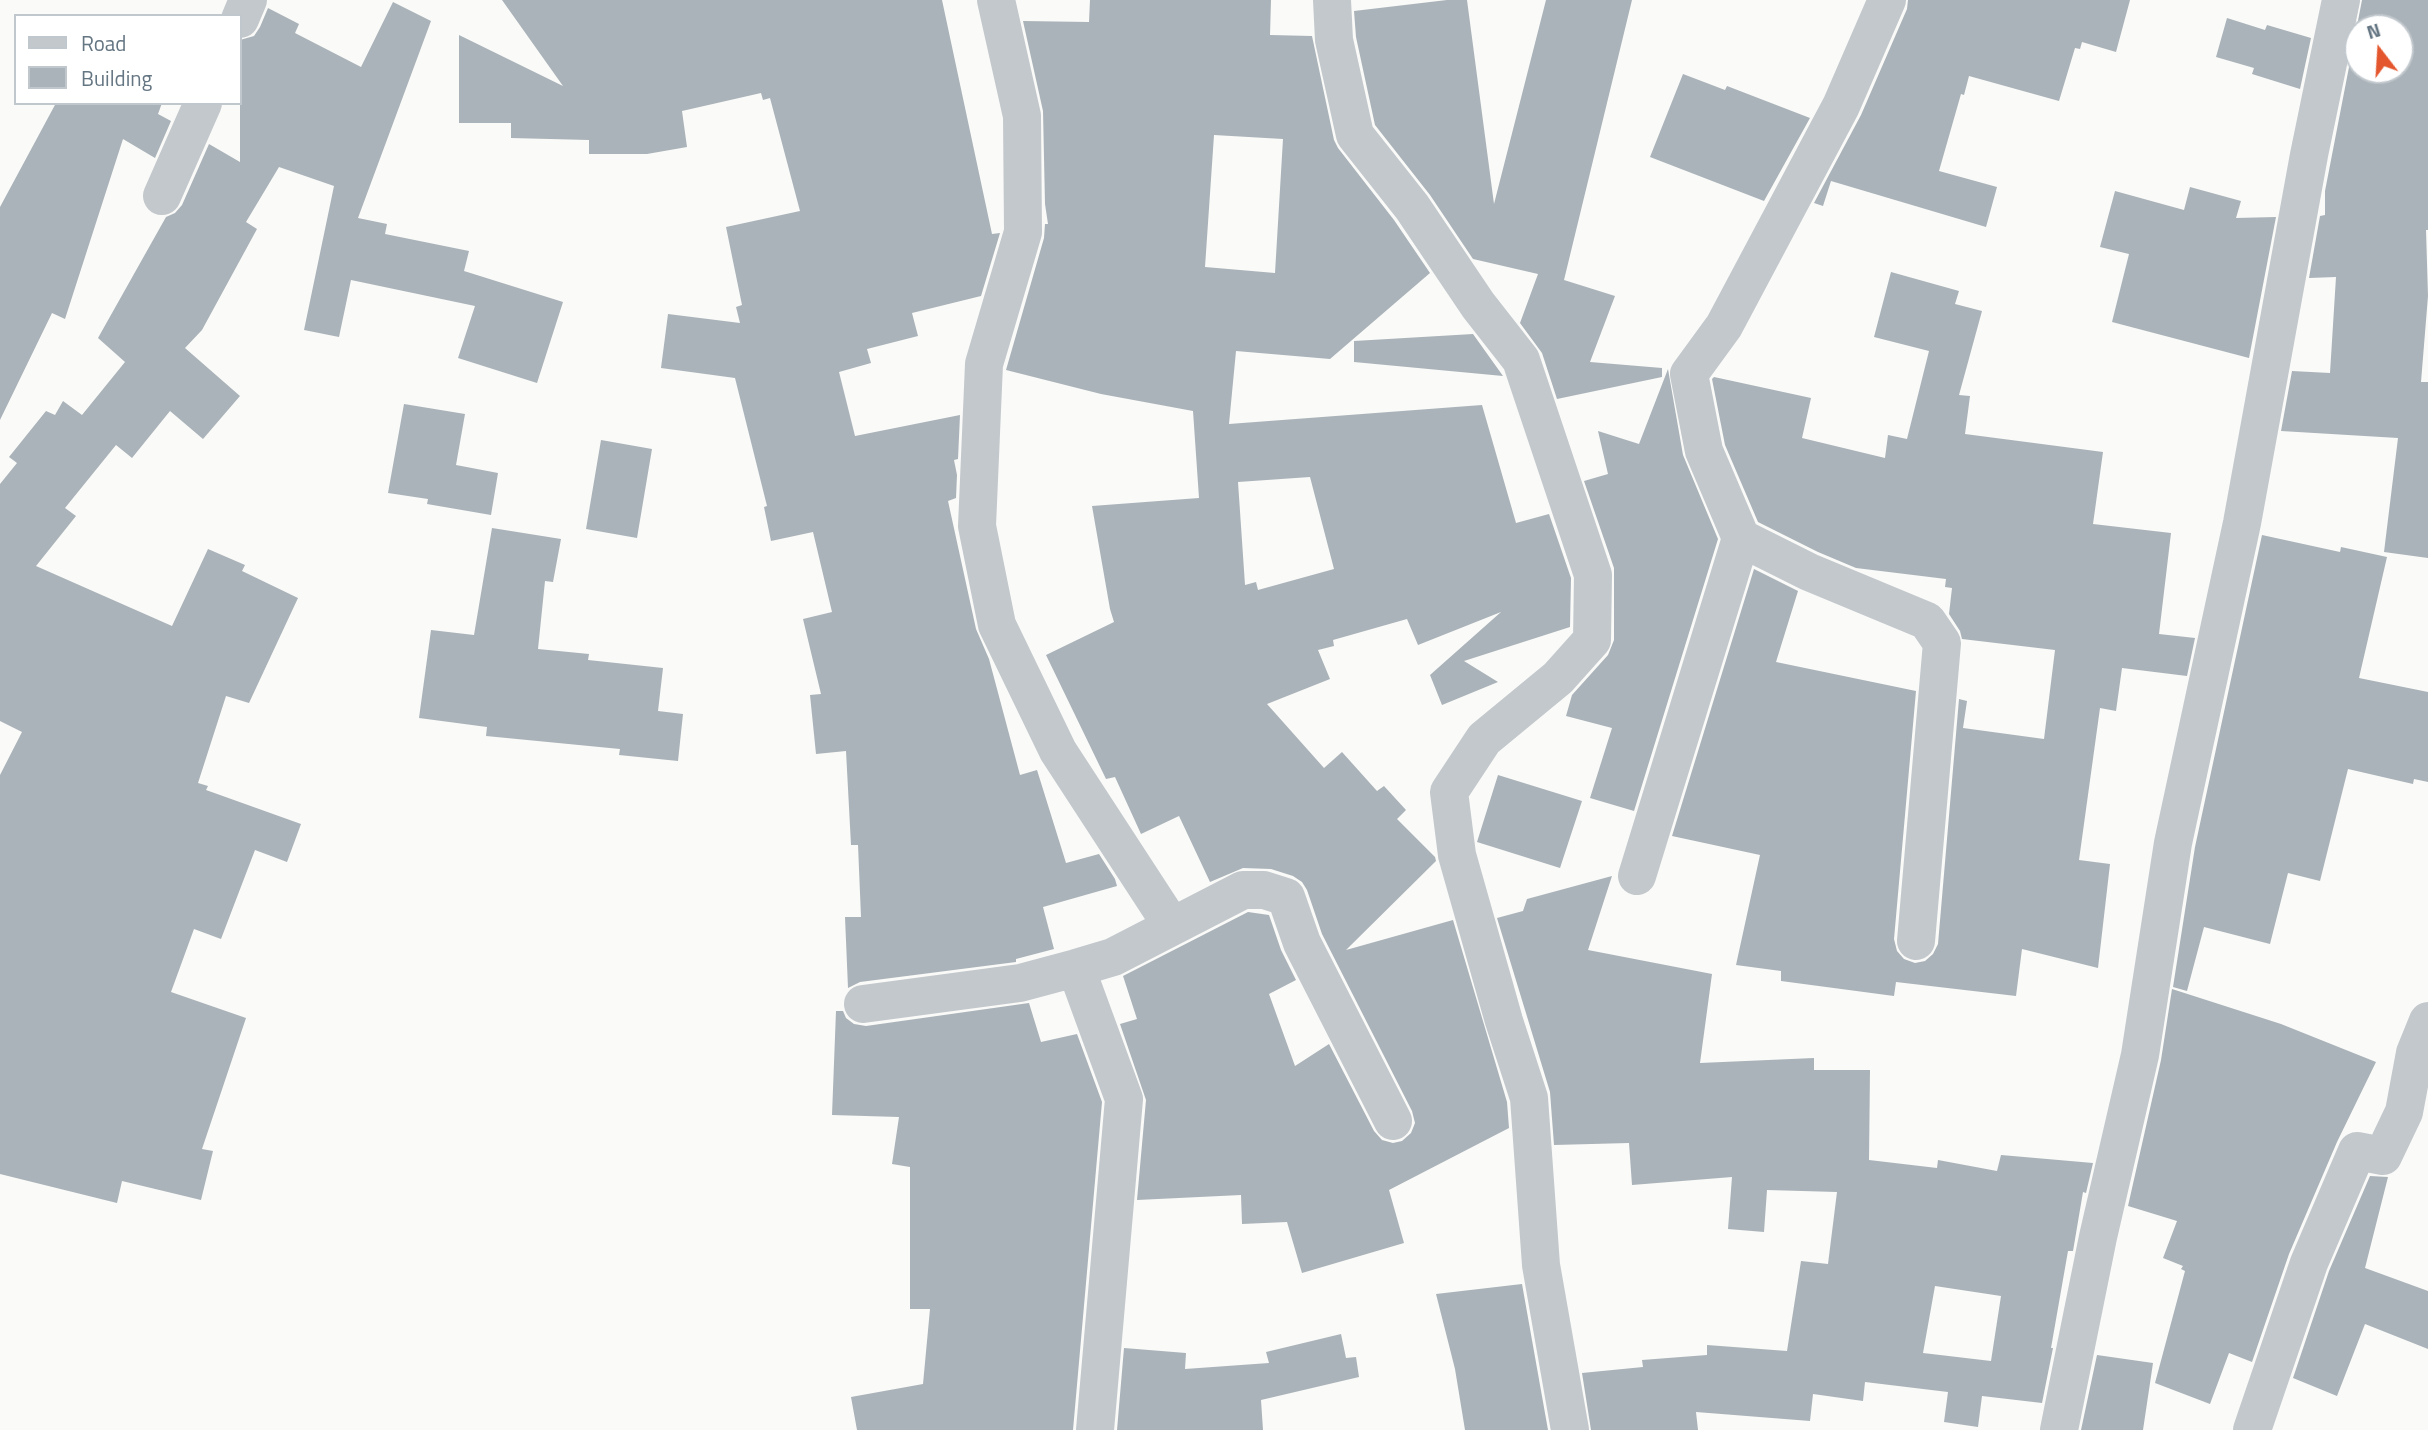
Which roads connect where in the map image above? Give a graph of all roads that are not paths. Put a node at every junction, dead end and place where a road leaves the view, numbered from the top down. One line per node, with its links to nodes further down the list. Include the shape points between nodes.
1 (996, 0): 9 (street, via 1021,116 1023,232 984,364 977,526 997,625 1052,740)
2 (1332, 0): 16 (street, via 1335,40 1355,135 1521,360 1593,575 1592,640 1558,678 1484,739 1449,792 1457,856 1529,1098 1541,1265)
3 (1887, 0): 7 (street, via 1841,106 1724,326 1689,374 1704,451)
4 (2341, 0): 17 (street, via 2242,523 2173,843 2140,1055)
5 (202, 105): 6 (street)
6 (162, 196)
7 (1741, 538): 8 (street); 10 (street, via 1927,621 1942,643)
8 (1636, 876)
9 (1172, 926): 11 (street, via 1113,957); 14 (street, via 1244,890 1286,897 1302,943)
10 (1916, 941)
11 (1076, 968): 12 (street, via 1020,984); 15 (street, via 1124,1099)
12 (863, 1004)
13 (2428, 1021): 18 (street, via 2415,1053 2404,1112 2383,1156 2357,1151 2309,1263)
14 (1393, 1121)
15 (1095, 1430)
16 (1570, 1430)
17 (2059, 1430)
18 (2252, 1430)

